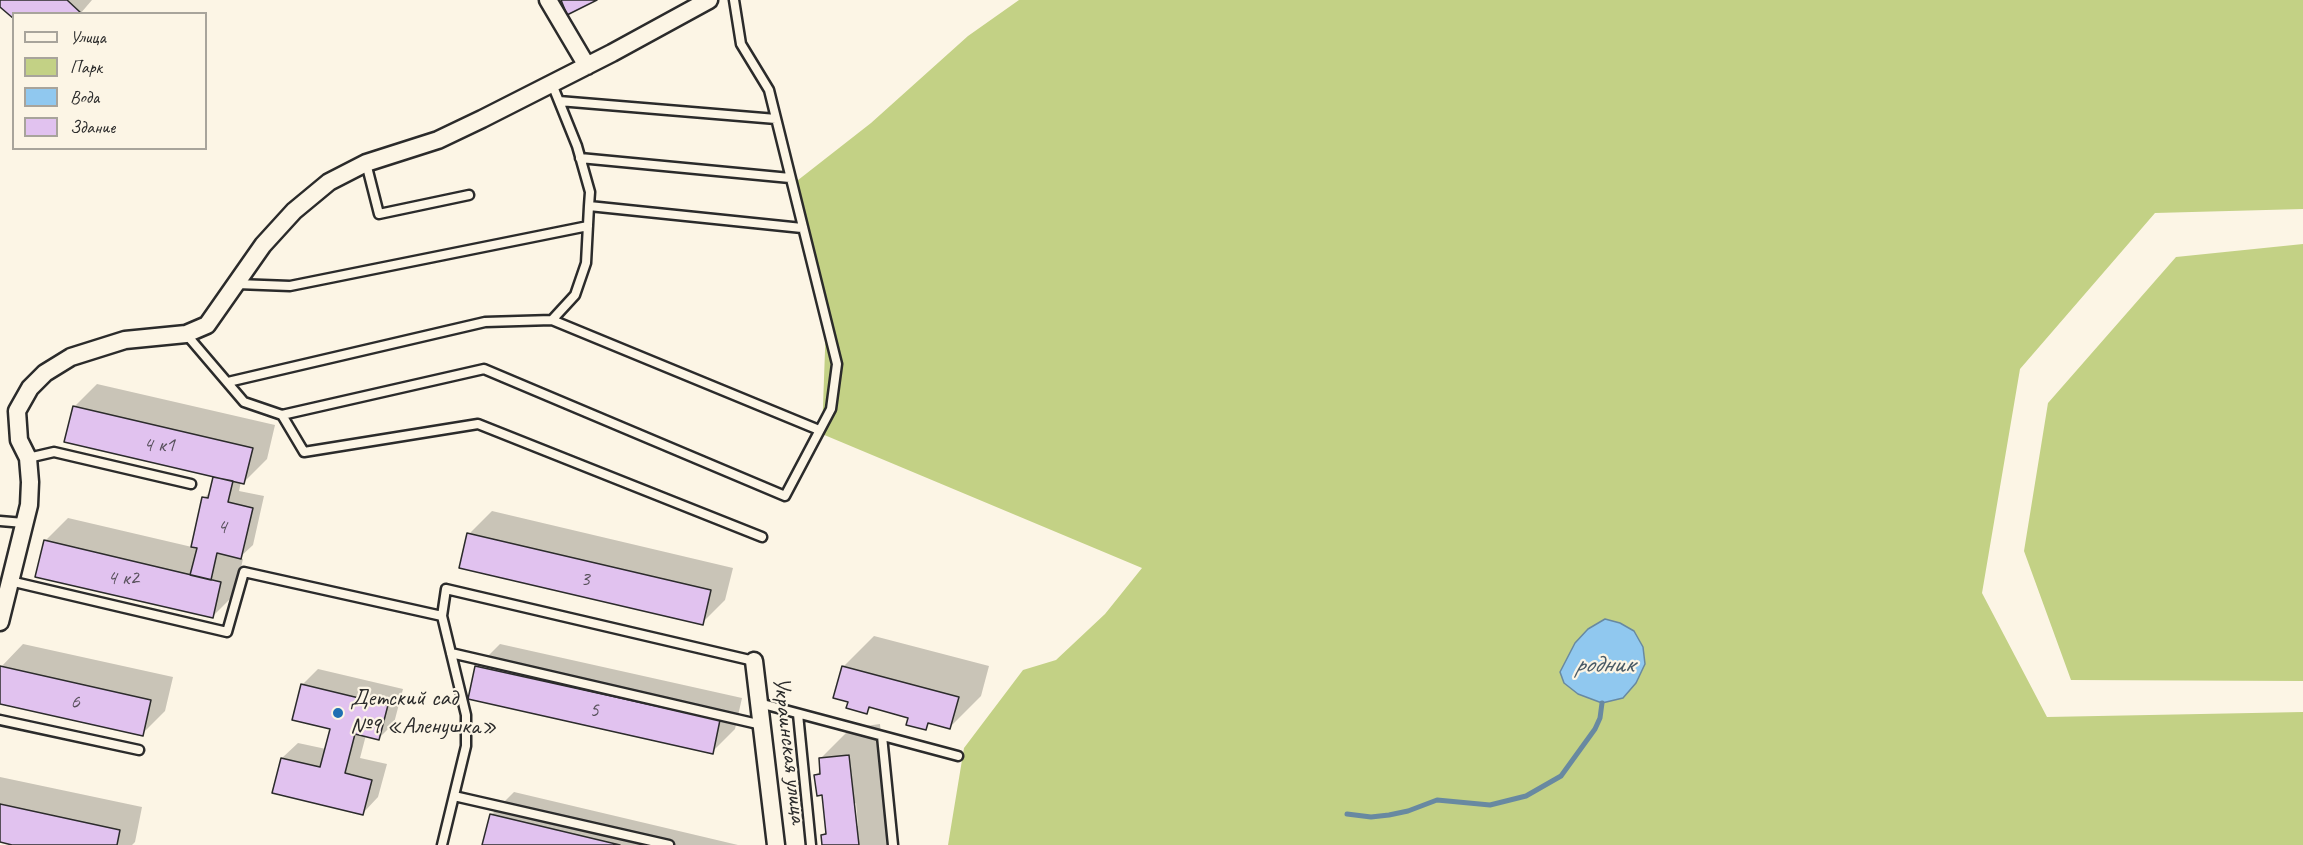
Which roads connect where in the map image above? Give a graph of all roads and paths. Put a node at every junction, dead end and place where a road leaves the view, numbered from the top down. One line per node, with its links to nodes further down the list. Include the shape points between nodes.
1 (548, 0): 4 (street)
2 (709, 0): 4 (street)
3 (734, 0): 7 (lane, via 741,44 769,90)
4 (587, 66): 5 (street)
5 (552, 84): 6 (lane); 9 (street, via 438,140)
6 (559, 101): 7 (lane); 8 (lane)
7 (776, 119): 10 (lane)
8 (580, 158): 10 (lane); 12 (lane, via 590,192)
9 (366, 163): 11 (lane, via 379,214); 15 (street, via 329,182 294,211 263,245)
10 (790, 178): 14 (lane)
11 (469, 195)
12 (589, 206): 13 (lane); 14 (lane)
13 (588, 225): 15 (lane, via 290,285); 16 (lane, via 586,263 575,295)
14 (802, 228): 20 (lane, via 837,364 831,409)
15 (237, 284): 17 (street, via 207,324)
16 (552, 320): 18 (lane, via 485,322); 20 (lane)
17 (186, 334): 18 (lane); 21 (street, via 125,340 71,357 45,374 30,388 17,411 19,440)
18 (228, 382): 19 (lane, via 244,402)
19 (282, 415): 20 (lane, via 484,369 785,496); 25 (lane, via 304,452 478,424)
20 (819, 430)
21 (28, 458): 22 (lane, via 54,452); 24 (street, via 29,506)
22 (191, 484)
23 (0, 521): 24 (lane)
24 (24, 523): 26 (street)
25 (762, 537)
26 (10, 581): 27 (lane, via 227,632 244,572); 28 (street)
27 (442, 616): 29 (lane); 30 (lane, via 446,589)
28 (0, 622)
29 (451, 654): 34 (lane); 38 (lane, via 466,715 466,746)
30 (754, 661): 31 (street, Украинская улица)
31 (759, 703): 32 (lane); 34 (street, Украинская улица)
32 (798, 714): 35 (lane); 42 (lane)
33 (0, 720): 36 (lane)
34 (762, 725): 41 (street, Украинская улица)
35 (882, 736): 37 (lane); 43 (lane)
36 (139, 750)
37 (958, 756)
38 (454, 796): 39 (lane); 40 (lane)
39 (442, 845)
40 (669, 845)
41 (776, 845)
42 (811, 845)
43 (893, 845)

